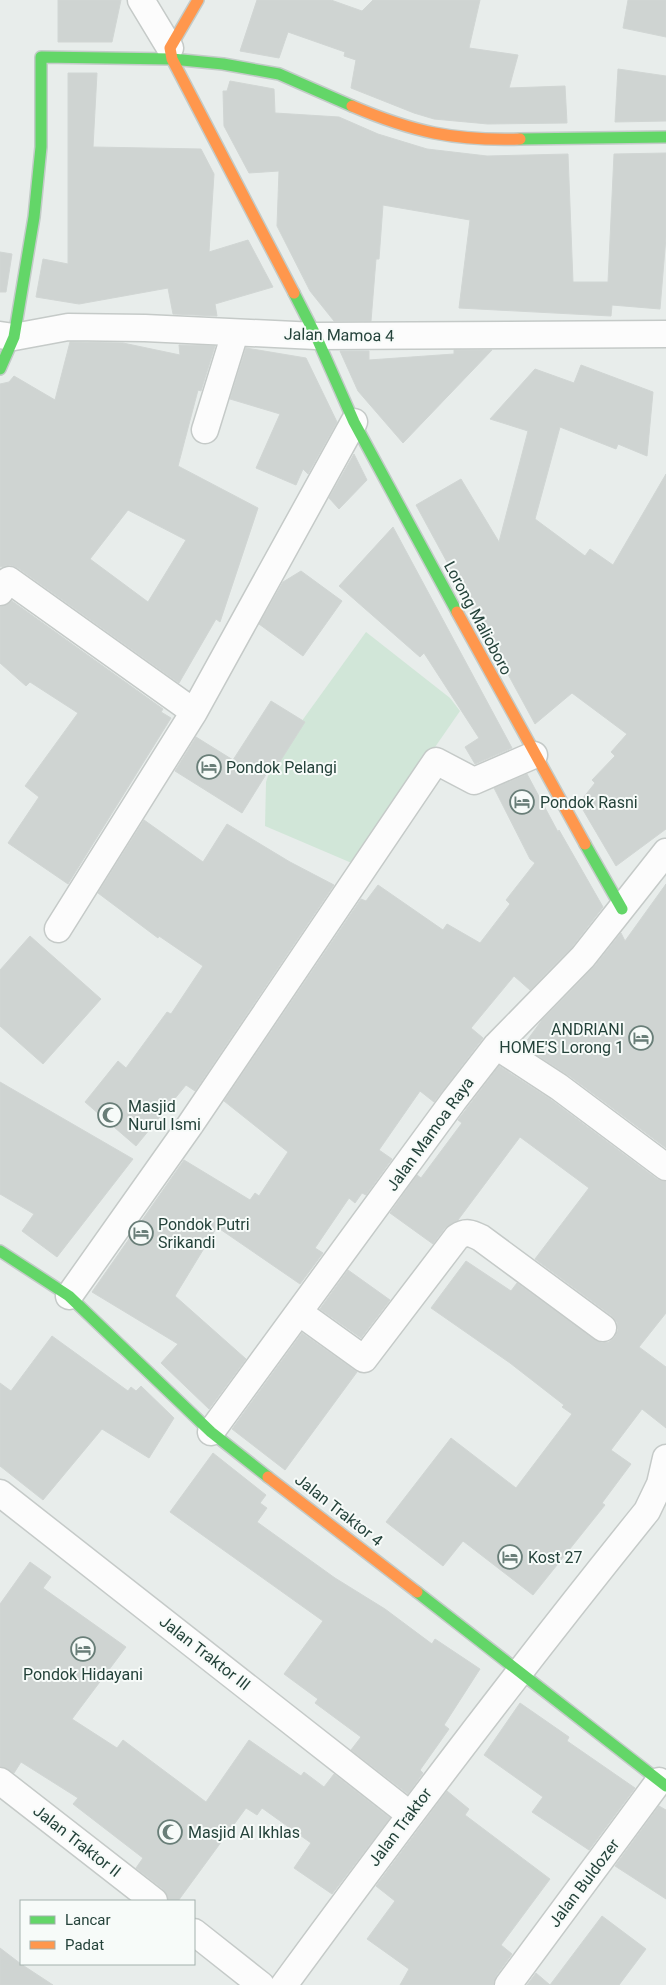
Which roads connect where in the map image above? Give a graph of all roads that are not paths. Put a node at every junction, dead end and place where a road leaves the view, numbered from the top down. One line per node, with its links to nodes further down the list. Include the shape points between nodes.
1 (141, 0): 3 (street)
2 (198, 0): 3 (street)
3 (171, 54): 4 (street, via 279,74 384,119 431,134 487,140); 7 (street, via 42,57 41,147 34,217); 8 (street, Lorong Malioboro)
4 (666, 137)
5 (235, 333): 7 (street, Jalan Mamoa 4, via 68,328); 8 (street, Jalan Mamoa 4); 11 (street)
6 (666, 334): 8 (street, Jalan Mamoa 4)
7 (7, 336): 9 (street)
8 (316, 336): 10 (street, Lorong Malioboro)
9 (0, 369)
10 (354, 422): 13 (street); 14 (street, Lorong Malioboro)
11 (205, 430)
12 (0, 592): 13 (street, via 9,580)
13 (194, 712): 17 (street)
14 (534, 755): 16 (street, Lorong Malioboro); 21 (street, via 474,781 436,761 190,1125)
15 (666, 852): 16 (street, Jalan Mamoa Raya)
16 (622, 909): 18 (street, Jalan Mamoa Raya, via 583,957)
17 (58, 929)
18 (496, 1046): 19 (street, via 559,1087); 22 (street, Jalan Mamoa Raya)
19 (666, 1167)
20 (0, 1251): 21 (street, Jalan Traktor 4)
21 (69, 1296): 24 (street, Jalan Traktor 4)
22 (300, 1313): 23 (street, via 364,1359 464,1232 481,1238); 24 (street, Jalan Mamoa Raya)
23 (603, 1328)
24 (211, 1432): 28 (street, Jalan Traktor 4)
25 (666, 1458): 27 (street, Jalan Traktor)
26 (0, 1493): 31 (street, Jalan Traktor III)
27 (658, 1510): 28 (street, Jalan Traktor)
28 (519, 1670): 30 (street, Jalan Traktor 4); 31 (street, Jalan Traktor)
29 (0, 1781): 32 (street, Jalan Traktor II)
30 (663, 1783): 36 (street, Jalan Buldozer)
31 (409, 1814): 35 (street, Jalan Traktor)
32 (153, 1900)
33 (195, 1933): 34 (street)
34 (261, 1985)
35 (284, 1985)
36 (508, 1985)

